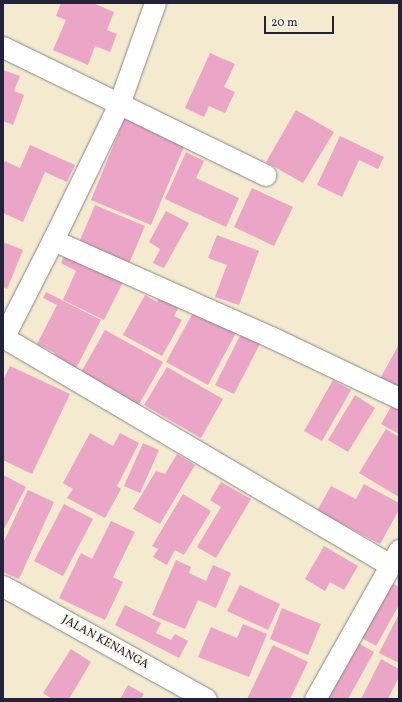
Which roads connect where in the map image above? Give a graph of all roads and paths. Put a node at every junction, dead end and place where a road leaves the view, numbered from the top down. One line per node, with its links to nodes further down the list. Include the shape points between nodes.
1 (155, 3): 3 (street)
2 (3, 47): 3 (street)
3 (119, 104): 4 (street); 5 (street)
4 (265, 175)
5 (53, 240): 6 (street); 7 (street)
6 (3, 337): 8 (street)
7 (399, 398)
8 (394, 558): 11 (street)
9 (3, 586): 10 (street, JALAN KENANGA)
10 (206, 699)
11 (315, 699)

